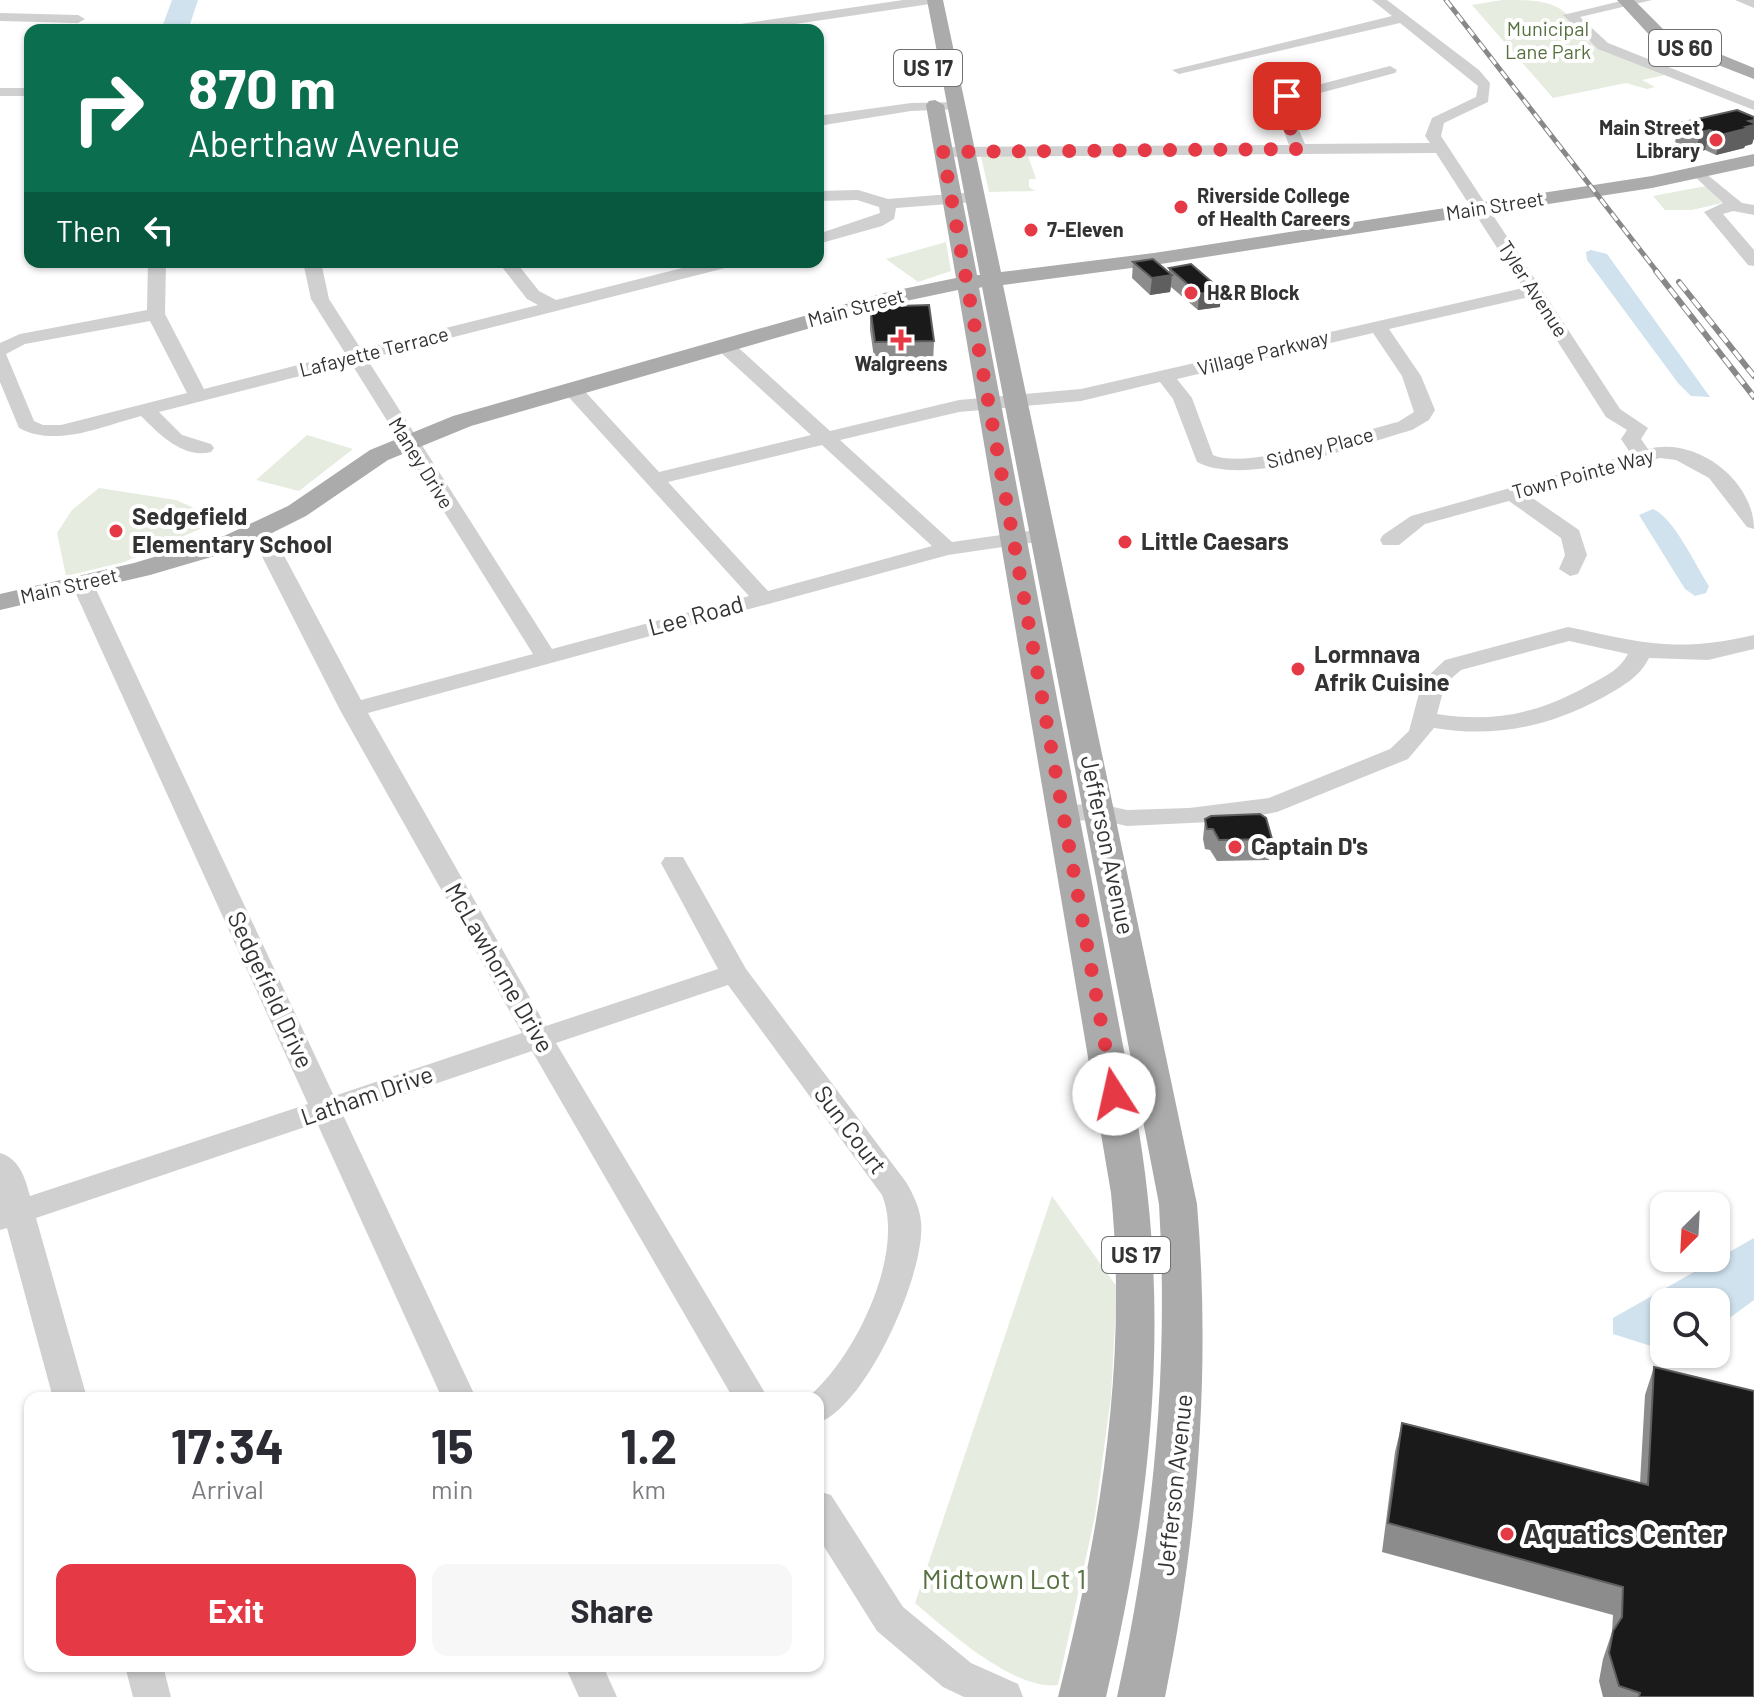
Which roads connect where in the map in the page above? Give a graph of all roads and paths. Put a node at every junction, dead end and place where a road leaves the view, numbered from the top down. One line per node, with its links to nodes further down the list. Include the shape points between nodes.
1 (1379, 0): 7 (street)
2 (1742, 0): 5 (street)
3 (1634, 1): 10 (main road, US 60, via 1678,38); 13 (main road, US 60, via 1660,36); 18 (street, via 1570,15 1603,46)
4 (923, 4): 9 (street); 17 (main road, Jefferson Avenue / US 17)
5 (1754, 4)
6 (0, 17): 8 (street)
7 (1403, 18): 11 (street); 20 (street, via 1485,86 1476,105 1437,121 1433,136)
8 (78, 19)
9 (772, 24)
10 (1754, 67)
11 (1179, 70)
12 (1390, 70): 21 (street, via 1284,98 1281,106)
13 (1754, 74)
14 (0, 92): 15 (street)
15 (24, 92)
16 (934, 100): 17 (street); 19 (street); 22 (main road, Jefferson Avenue / US 17)
17 (957, 106): 23 (main road, Jefferson Avenue / US 17)
18 (1754, 106)
19 (824, 120)
20 (1440, 148): 21 (street); 31 (street, Tyler Avenue)
21 (1299, 149): 23 (street)
22 (943, 152): 23 (street); 28 (main road, Jefferson Avenue / US 17)
23 (966, 152): 27 (main road, Jefferson Avenue / US 17)
24 (1754, 160): 25 (main road, Main Street)
25 (1699, 173): 30 (street); 31 (main road, Main Street)
26 (824, 196): 29 (street, via 858,195)
27 (975, 197): 28 (street); 39 (main road, Jefferson Avenue / US 17)
28 (951, 198): 29 (street); 40 (main road, Jefferson Avenue / US 17)
29 (887, 204): 33 (street, via 888,215 876,222)
30 (1736, 206): 32 (street); 34 (street, via 1712,215)
31 (1480, 208): 39 (main road, Main Street); 41 (street, Tyler Avenue)
32 (1754, 210)
33 (824, 237)
34 (1754, 261)
35 (157, 268): 45 (street)
36 (313, 268): 49 (street, Maney Drive, via 320,299)
37 (512, 268): 43 (street, via 533,295)
38 (703, 268): 43 (street, Lafayette Terrace)
39 (992, 280): 40 (main road, Main Street); 54 (main road, Jefferson Avenue / US 17)
40 (967, 283): 42 (main road, Main Street); 44 (main road, Jefferson Avenue / US 17)
41 (1535, 290): 46 (street, Village Parkway); 60 (street, Tyler Avenue, via 1613,413 1638,428 1631,439)
42 (869, 304): 44 (main road, via 941,300); 47 (main road, Main Street)
43 (554, 306): 49 (street, Lafayette Terrace)
44 (972, 312): 55 (main road, Jefferson Avenue / US 17)
45 (156, 314): 48 (street, via 20,340); 53 (street)
46 (1376, 325): 51 (street, Village Parkway); 51 (street, Sidney Place, via 1420,393 1422,416 1405,426 1251,466 1218,465 1204,458 1186,405)
47 (724, 345): 52 (main road, Main Street); 58 (street)
48 (0, 350)
49 (357, 357): 53 (street, Lafayette Terrace); 57 (street, Maney Drive)
50 (0, 358): 56 (street, Lafayette Terrace, via 25,420 39,431 61,431)
51 (1165, 376): 54 (street, Village Parkway, via 1081,395)
52 (572, 389): 57 (main road, Main Street); 61 (street)
53 (198, 397): 56 (street, Lafayette Terrace)
54 (1017, 402): 55 (street, Village Parkway); 65 (main road, Jefferson Avenue / US 17)
55 (989, 404): 58 (street, Village Parkway, via 970,413); 65 (main road, Jefferson Avenue / US 17)
56 (146, 410): 59 (street, via 175,439)
57 (407, 442): 64 (main road, Main Street); 74 (street, Maney Drive)
58 (831, 443): 61 (street, Village Parkway); 67 (street)
59 (204, 448)
60 (1642, 455): 62 (street, Town Pointe Way); 63 (street, Town Pointe Way, via 1671,453 1707,465 1722,477)
61 (660, 485): 70 (street)
62 (1511, 493): 66 (street, Town Pointe Way, via 1418,520); 68 (street, via 1571,535 1576,555)
63 (1754, 523)
64 (260, 531): 69 (main road, Main Street, via 184,558); 75 (street, McLawhorne Drive)
65 (1028, 536): 67 (street, Lee Road); 77 (main road, Jefferson Avenue / US 17)
66 (1391, 540)
67 (947, 549): 70 (street, Lee Road)
68 (1570, 569)
69 (82, 583): 71 (main road, Main Street); 81 (street, Sedgefield Drive)
70 (763, 598): 74 (street, Lee Road)
71 (0, 602)
72 (1754, 642): 73 (street, via 1708,653)
73 (1641, 651): 76 (street, via 1623,676 1529,723 1475,728); 76 (street, via 1568,634 1467,659 1434,682)
74 (546, 657): 75 (street, Lee Road)
75 (352, 710): 80 (street, McLawhorne Drive)
76 (1425, 719): 77 (street, via 1420,733 1399,754 1277,804 1231,813 1127,818)
77 (1082, 813): 94 (main road, Jefferson Avenue / US 17, via 1129,1183 1137,1287 1129,1456 1116,1549); 95 (main road, Jefferson Avenue / US 17, via 1174,1176 1187,1334 1176,1509)
78 (674, 863): 79 (street, Sun Court)
79 (734, 973): 80 (street, Latham Drive); 87 (street, Sun Court, via 895,1190 906,1225 903,1254 862,1358)
80 (538, 1038): 81 (street, Latham Drive); 86 (street, McLawhorne Drive)
81 (325, 1110): 83 (street, Latham Drive); 85 (street, Sedgefield Drive)
82 (0, 1164): 83 (street, via 9,1177)
83 (10, 1215): 84 (street)
84 (68, 1392)
85 (456, 1392)
86 (747, 1392)
87 (824, 1403)
88 (824, 1515): 93 (street, via 890,1619 957,1675)
89 (146, 1672): 91 (street)
90 (587, 1672): 92 (street)
91 (152, 1697)
92 (598, 1697)
93 (1004, 1697)
94 (1082, 1697)
95 (1141, 1697)

